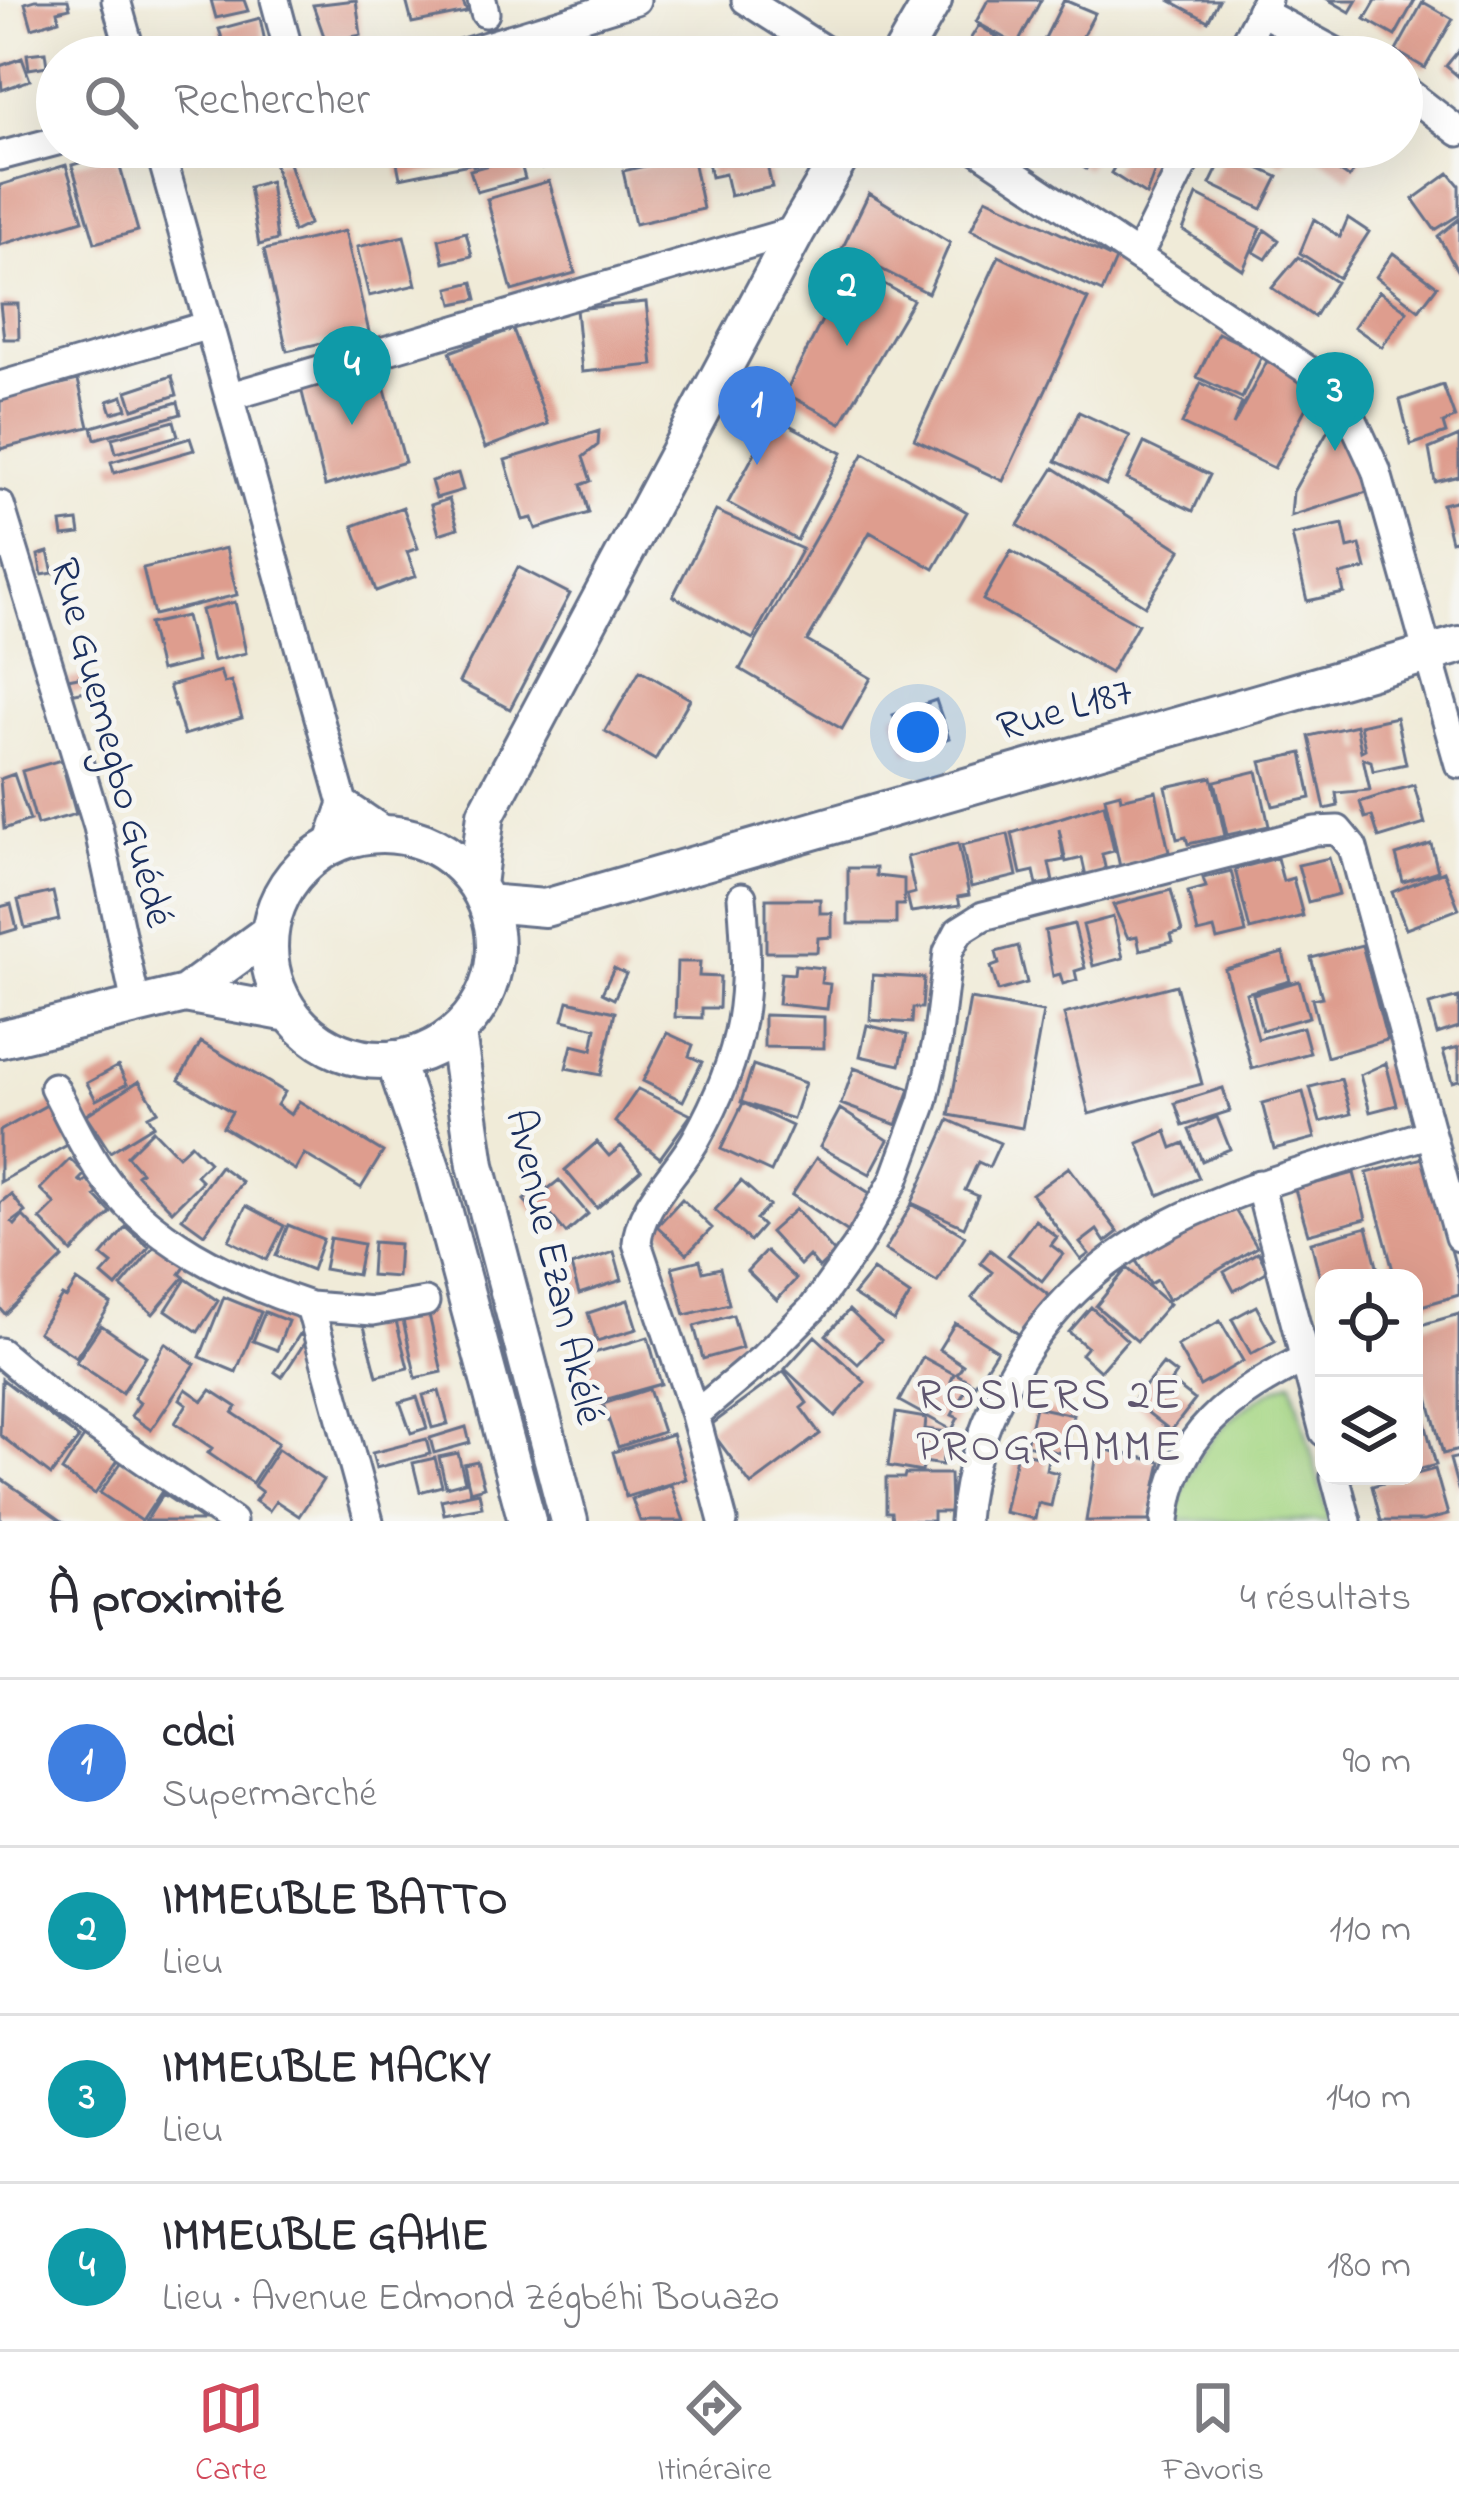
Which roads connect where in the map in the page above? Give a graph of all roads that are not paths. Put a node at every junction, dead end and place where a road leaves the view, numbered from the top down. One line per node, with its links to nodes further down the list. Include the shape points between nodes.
1 (116, 0): 7 (street)
2 (275, 0): 8 (street)
3 (636, 0): 9 (street)
4 (746, 0): 10 (street)
5 (933, 0): 11 (street)
6 (1264, 6): 12 (street); 13 (street)
7 (126, 36)
8 (285, 36)
9 (519, 36)
10 (802, 36)
11 (912, 36)
12 (1249, 36)
13 (1312, 36)
14 (1423, 104): 15 (street)
15 (1459, 131)
16 (36, 147): 17 (street)
17 (0, 156)
18 (165, 168): 24 (street)
19 (834, 168): 22 (street)
20 (1006, 168): 23 (street)
21 (1182, 168): 23 (street)
22 (797, 230): 26 (street); 31 (street)
23 (1139, 254): 28 (street, via 1344,401)
24 (209, 325): 25 (street); 26 (street)
25 (0, 386)
26 (231, 395): 30 (street)
27 (0, 505): 41 (street, Rue Guemegbo Guédé, via 98,827)
28 (1444, 649): 29 (street); 37 (street, Rue L187)
29 (1459, 764)
30 (343, 803): 32 (street); 34 (street)
31 (486, 814): 33 (street); 35 (street)
32 (389, 834): 33 (street); 34 (street)
33 (428, 843): 35 (street, via 455,860)
34 (328, 847): 38 (street, via 289,883)
35 (481, 894): 37 (street, Rue L187); 39 (street)
36 (742, 897): 55 (street, via 749,969 741,1029 722,1090 638,1231)
37 (545, 908): 39 (street)
38 (270, 932): 40 (street); 42 (street, via 272,974)
39 (494, 964): 43 (street, via 482,1002)
40 (185, 994): 41 (street); 42 (street)
41 (136, 1004): 44 (street)
42 (289, 1013): 45 (street, via 322,1045)
43 (457, 1033): 45 (street); 60 (street, Avenue Ezan Akélé, via 476,1166)
44 (0, 1039)
45 (394, 1060): 59 (street, Avenue Ezan Akélé, via 435,1179)
46 (53, 1087): 51 (street, via 100,1172 143,1217 232,1278)
47 (1428, 1134): 48 (street); 49 (street); 55 (street, via 1353,848 1339,830 983,916 959,931 948,952 923,1102 885,1198 813,1308)
48 (1259, 1184): 53 (street); 62 (street, via 1179,1216 1074,1289 1023,1354 990,1414 966,1487)
49 (1459, 1237)
50 (424, 1302): 51 (street, via 373,1311)
51 (310, 1306): 58 (street)
52 (0, 1352): 57 (street)
53 (1305, 1358): 54 (street); 63 (street, via 1211,1416 1182,1458)
54 (1315, 1397)
55 (694, 1415): 61 (street)
56 (1337, 1485): 64 (street)
57 (232, 1521)
58 (369, 1521)
59 (527, 1521)
60 (569, 1521)
61 (723, 1521)
62 (964, 1521)
63 (1165, 1521)
64 (1347, 1521)

